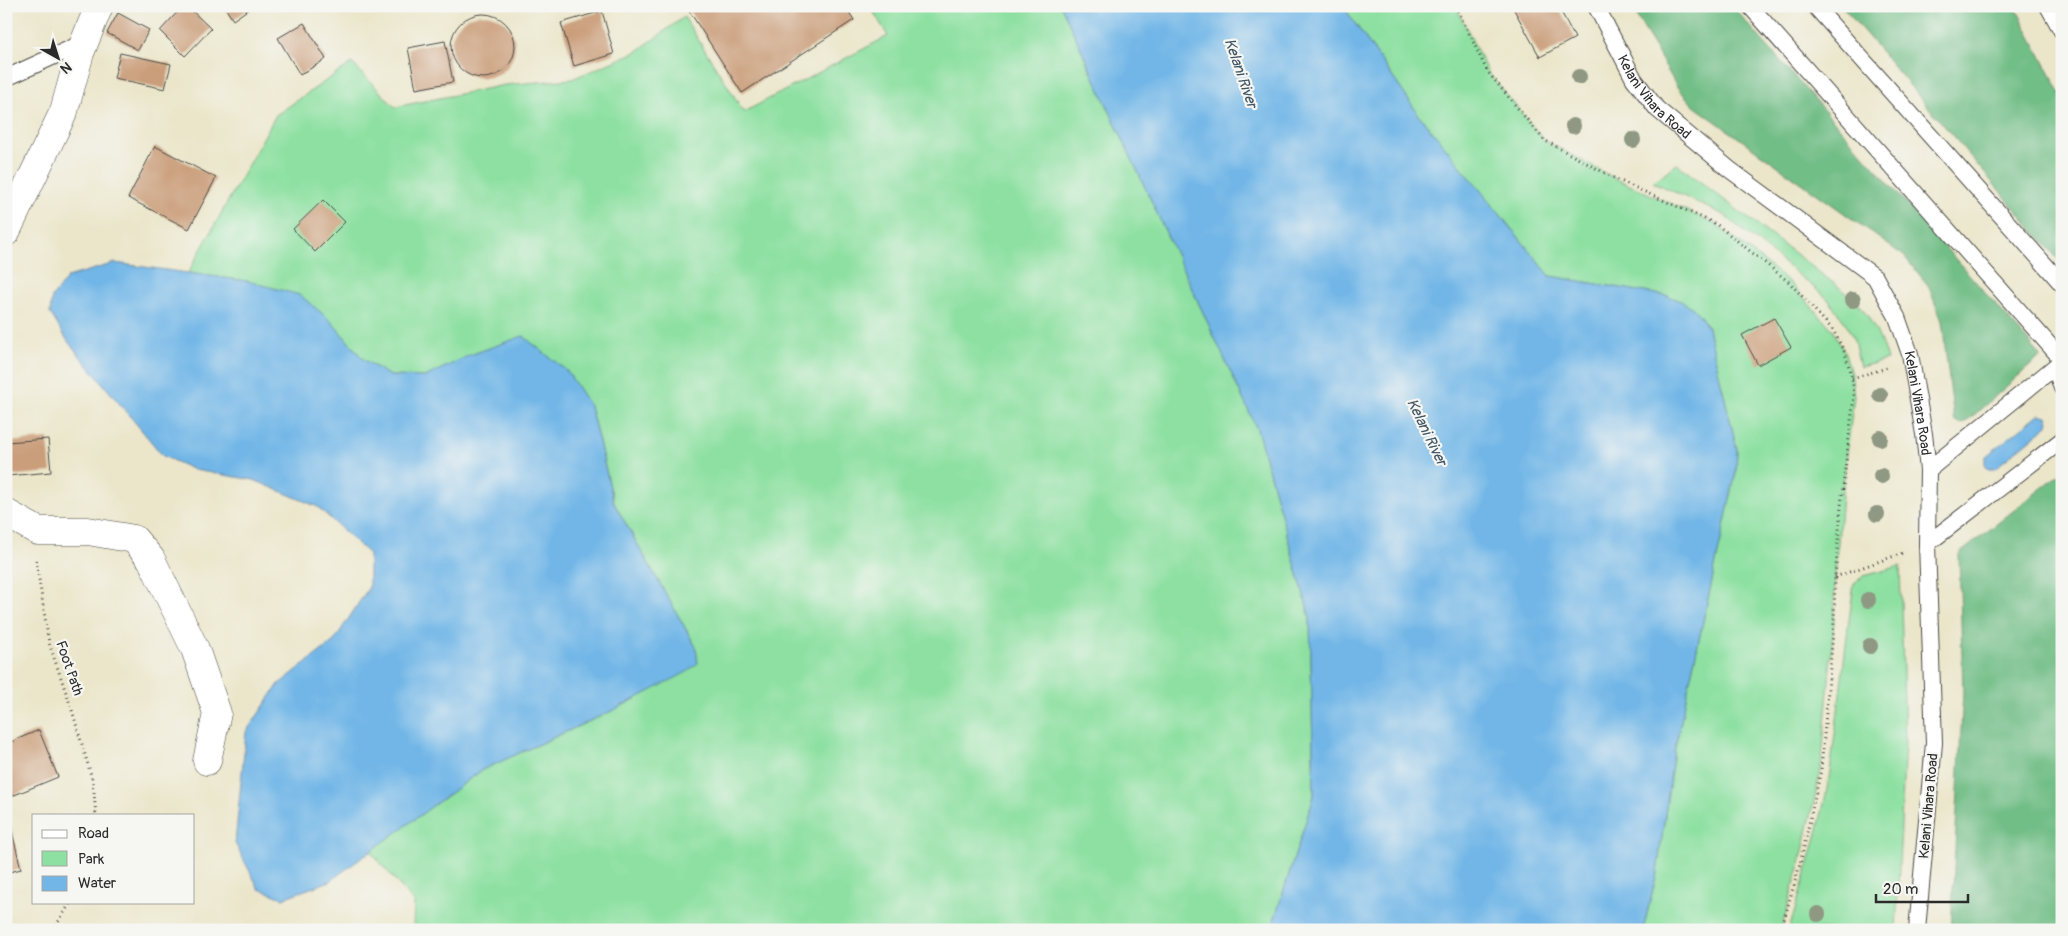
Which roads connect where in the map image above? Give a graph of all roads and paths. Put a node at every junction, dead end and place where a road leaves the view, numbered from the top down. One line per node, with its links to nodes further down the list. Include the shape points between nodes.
1 (98, 6): 8 (street)
2 (1456, 6): 14 (path, via 1487,71 1544,140 1614,178 1716,224 1789,282 1833,330 1845,353)
3 (1596, 6): 13 (lane, Kelani Vihara Road, via 1634,79 1657,109 1729,169 1875,276 1897,318)
4 (1750, 6): 12 (lane)
5 (1815, 6): 11 (lane)
6 (2048, 6): 7 (lane)
7 (2062, 31)
8 (85, 42): 9 (lane); 10 (street, via 64,111)
9 (6, 78)
10 (6, 232)
11 (2062, 284)
12 (2059, 357): 15 (lane, via 2058,376); 17 (lane)
13 (1910, 362): 14 (path); 17 (lane, Kelani Vihara Road)
14 (1852, 378): 21 (path, via 1854,396)
15 (2062, 388)
16 (2062, 440): 20 (lane)
17 (1928, 470): 20 (lane, Kelani Vihara Road)
18 (6, 513): 19 (street)
19 (31, 527): 22 (street, via 38,531 88,530 134,539 151,559 195,649 217,713); 23 (path, Foot Path, via 49,643 93,782)
20 (1927, 544): 21 (path); 27 (lane, Kelani Vihara Road, via 1934,743)
21 (1835, 577): 26 (path, via 1821,770)
22 (207, 761)
23 (96, 814)
24 (70, 904): 25 (path)
25 (53, 930)
26 (1781, 930)
27 (1917, 930)

